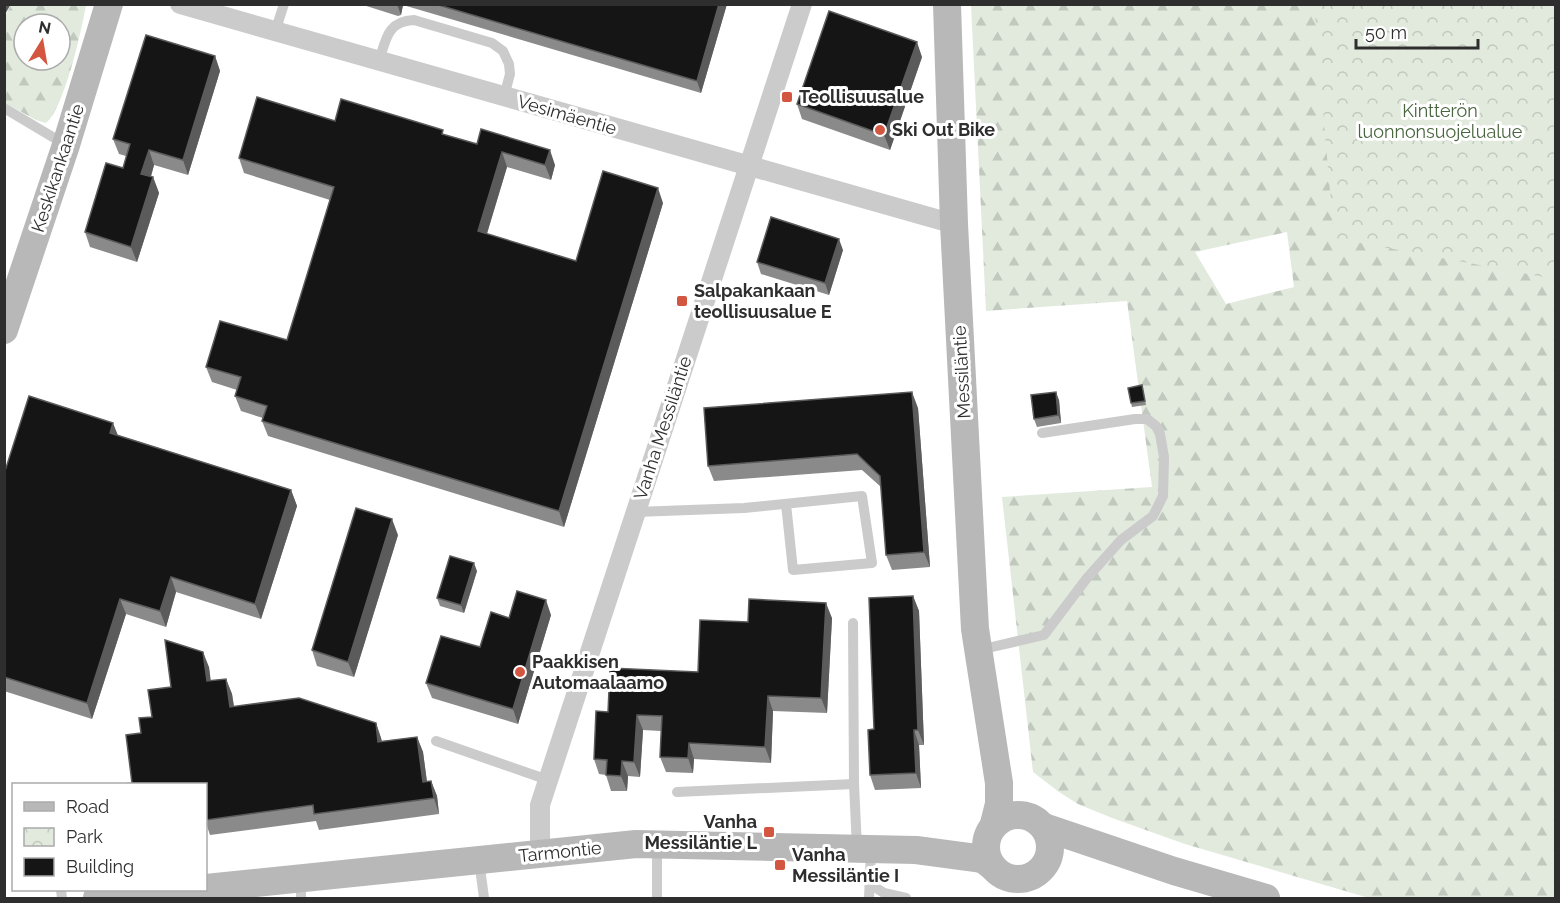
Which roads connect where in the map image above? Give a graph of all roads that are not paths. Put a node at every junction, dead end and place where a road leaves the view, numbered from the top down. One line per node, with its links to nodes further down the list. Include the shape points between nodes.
1 (109, 4): 10 (street, Keskikankaantie)
2 (180, 4): 6 (street, Vesimäentie)
3 (284, 4): 6 (lane)
4 (802, 4): 11 (street, Vanha Messiläntie)
5 (947, 4): 12 (street, Messiläntie)
6 (275, 32): 7 (street, Vesimäentie)
7 (379, 62): 8 (street, Vesimäentie); 8 (lane, via 394,25 414,20 492,43 503,51 510,74)
8 (504, 97): 11 (street, Vesimäentie)
9 (4, 108): 10 (lane)
10 (66, 145): 13 (street, Keskikankaantie)
11 (747, 166): 12 (street, Vesimäentie); 16 (street, Vanha Messiläntie)
12 (954, 224): 18 (street, Messiläntie)
13 (4, 330)
14 (1042, 433): 18 (lane, via 1147,419 1160,434 1163,496 1153,516 1121,540 1044,635)
15 (786, 504): 15 (lane, via 862,496 872,563 793,570); 16 (lane)
16 (635, 512): 21 (street, Vanha Messiläntie)
17 (853, 623): 22 (lane)
18 (979, 651): 19 (street, Messiläntie)
19 (993, 739): 24 (street, Messiläntie, via 1018,796); 25 (street, Messiläntie, via 999,792 998,812)
20 (436, 741): 21 (lane)
21 (548, 780): 29 (street, Vanha Messiläntie, via 540,805)
22 (854, 784): 23 (lane); 27 (lane)
23 (677, 792)
24 (1040, 824): 25 (street, via 1025,815 1014,814); 30 (street); 32 (street, via 1049,838)
25 (991, 829): 28 (street, Tarmontie); 33 (street, via 985,848)
26 (657, 844): 27 (street, Tarmontie); 29 (street, Tarmontie); 40 (lane)
27 (864, 848): 28 (street, Tarmontie); 34 (lane)
28 (916, 850): 33 (street, Tarmontie, via 976,858)
29 (540, 854): 31 (street, Tarmontie)
30 (1137, 859): 32 (street, via 1092,852 1066,854); 45 (street)
31 (479, 860): 35 (street, Tarmontie); 39 (lane)
32 (1045, 863): 33 (street, via 1027,878 1018,879); 44 (street)
33 (996, 870): 43 (street)
34 (870, 884): 41 (lane); 42 (lane)
35 (301, 888): 37 (street, Tarmontie)
36 (176, 891): 38 (street)
37 (216, 891)
38 (97, 898)
39 (484, 898)
40 (657, 898)
41 (869, 898)
42 (906, 898)
43 (1014, 898)
44 (1034, 898)
45 (1266, 898)

